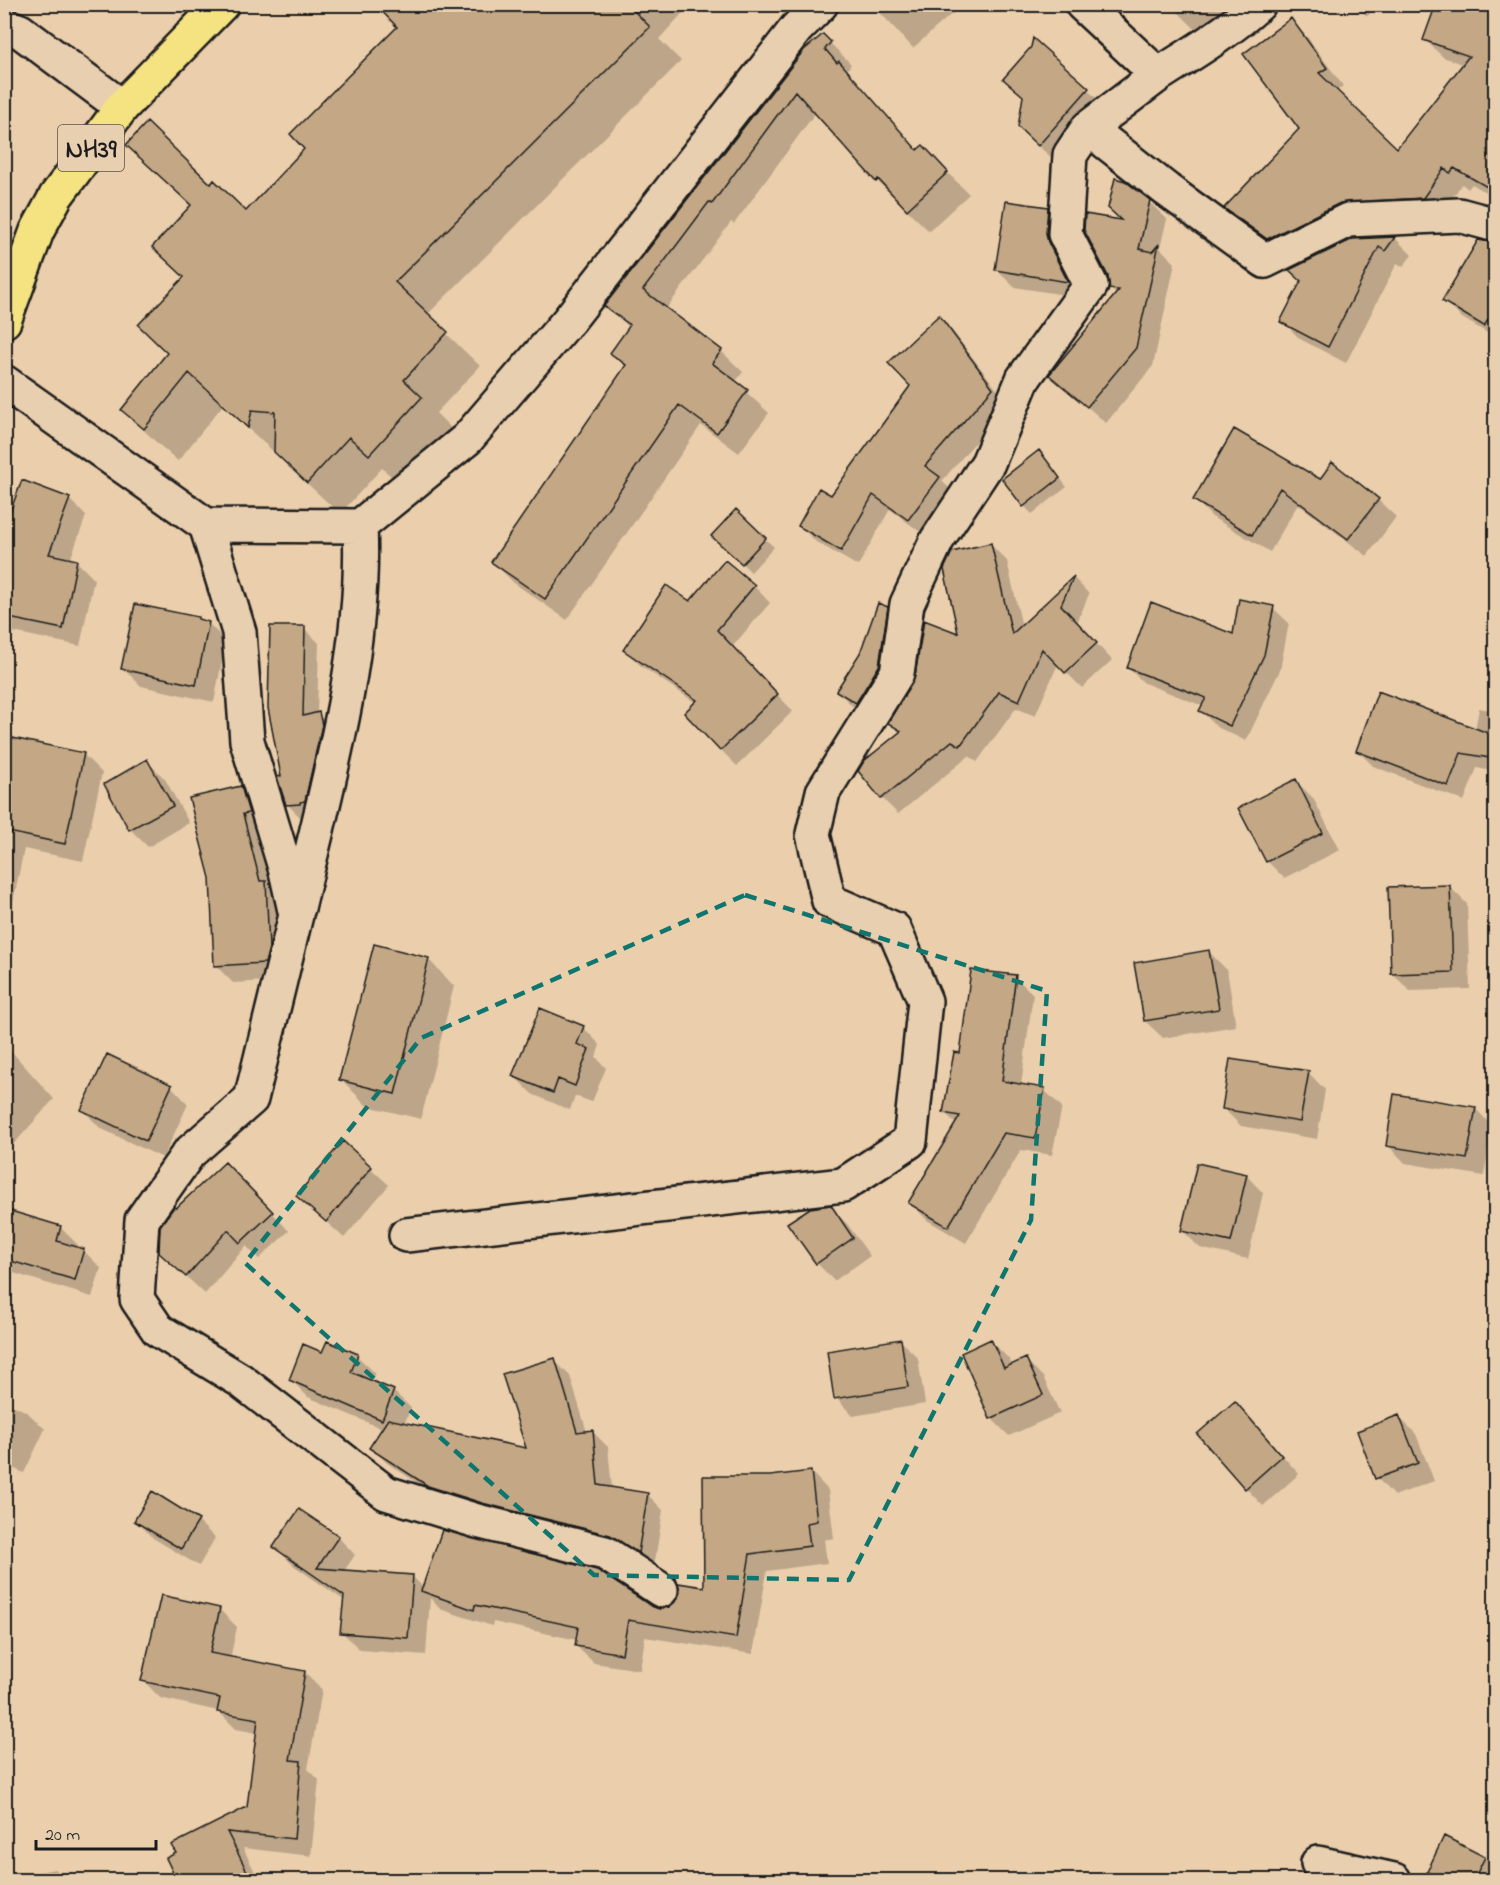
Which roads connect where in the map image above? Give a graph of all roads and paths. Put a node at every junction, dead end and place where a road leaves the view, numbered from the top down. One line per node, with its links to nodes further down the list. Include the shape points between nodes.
1 (222, 4): 7 (highway, NH39)
2 (821, 4): 13 (street, via 796,29 569,320 467,439)
3 (1082, 4): 6 (street)
4 (1259, 4): 6 (street)
5 (4, 25): 7 (street, via 20,31)
6 (1158, 75): 8 (street)
7 (122, 107): 10 (highway, NH39, via 56,196 37,231)
8 (1088, 128): 9 (street, via 1265,261 1348,220 1459,214); 15 (street, via 1071,154 1065,234 1091,285 1023,379 988,463 937,540 907,604 897,673 823,792 813,834 829,901 894,929 925,1000 910,1141 843,1185)
9 (1496, 225)
10 (4, 321)
11 (4, 382): 12 (street)
12 (206, 525): 13 (street); 14 (street, via 239,632 247,741)
13 (360, 526): 14 (street, via 362,566 339,729)
14 (296, 915): 16 (street, via 251,1099 189,1153 142,1220 137,1299 158,1330 240,1380 386,1493 604,1553)
15 (406, 1236)
16 (661, 1590)
17 (1318, 1863): 18 (street)
18 (1394, 1881)

